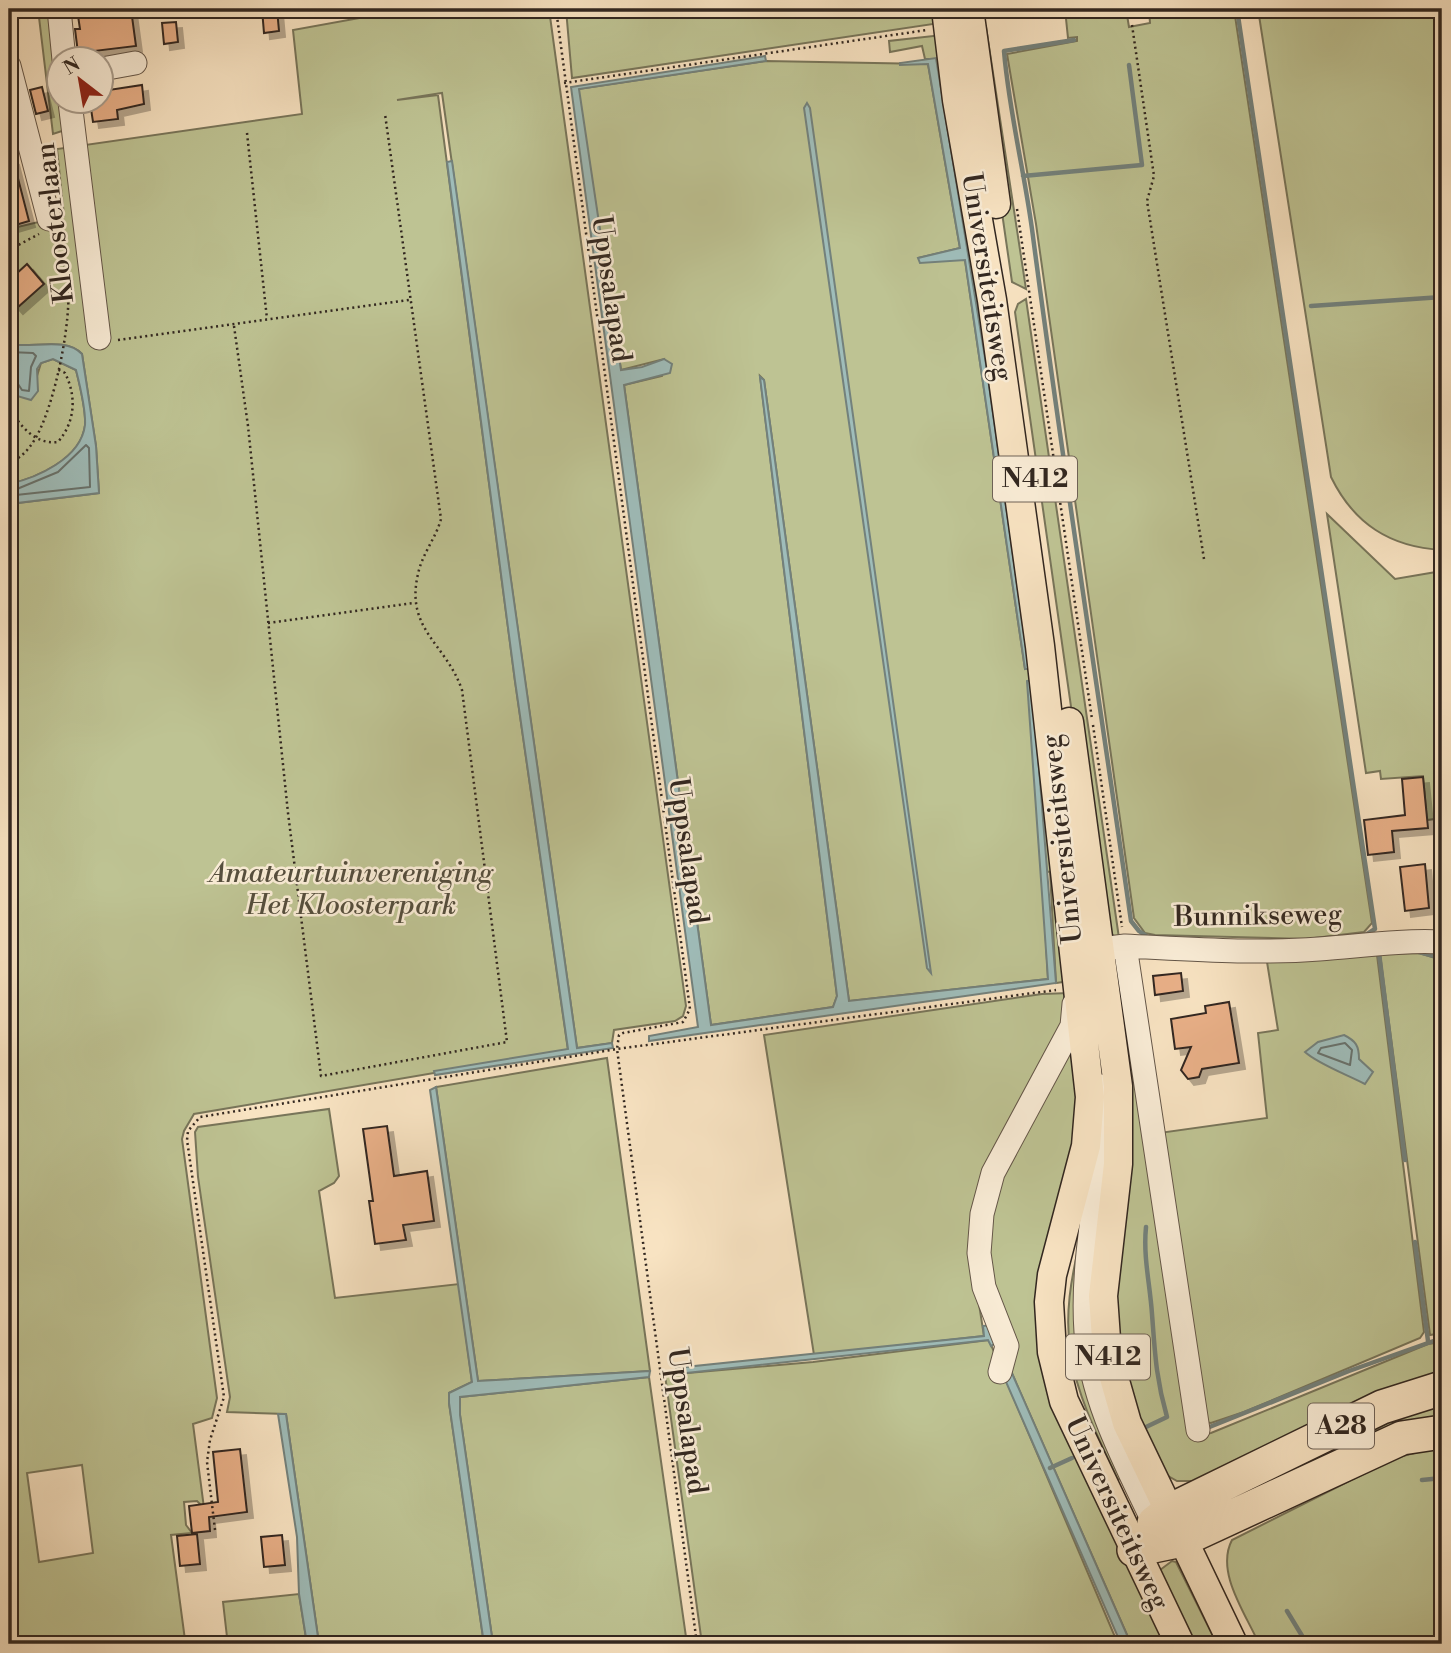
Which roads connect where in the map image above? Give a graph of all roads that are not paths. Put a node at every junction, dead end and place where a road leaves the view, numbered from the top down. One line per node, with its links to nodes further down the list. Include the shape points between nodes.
1 (59, 9): 4 (street)
2 (969, 9): 12 (main road, Universiteitsweg / N412)
3 (951, 15): 12 (main road, Universiteitsweg / N412, via 1057,786)
4 (63, 46)
5 (135, 63): 7 (street)
6 (9, 66): 9 (street)
7 (116, 66)
8 (72, 116): 10 (street, Kloosterlaan)
9 (50, 224)
10 (99, 338)
11 (1442, 942): 12 (street, Bunnikseweg, via 1377,941 1264,951)
12 (1098, 950): 13 (main road, Universiteitsweg / N412); 16 (street)
13 (1088, 985): 14 (street, via 1072,1026 993,1173 982,1214 978,1253 984,1287 1007,1346); 18 (main road, Universiteitsweg / N412, via 1120,1125 1102,1296 1107,1353 1127,1423); 19 (main road, Universiteitsweg / N412, via 1086,1146 1052,1275 1049,1331 1065,1401)
14 (1000, 1372)
15 (1442, 1388): 18 (highway, A28, via 1382,1407)
16 (1198, 1430)
17 (1442, 1432): 18 (highway, A28, via 1402,1438)
18 (1168, 1524): 19 (highway, A28); 21 (main road, Universiteitsweg / N412)
19 (1134, 1550): 20 (main road, Universiteitsweg / N412)
20 (1180, 1644)
21 (1233, 1644)

